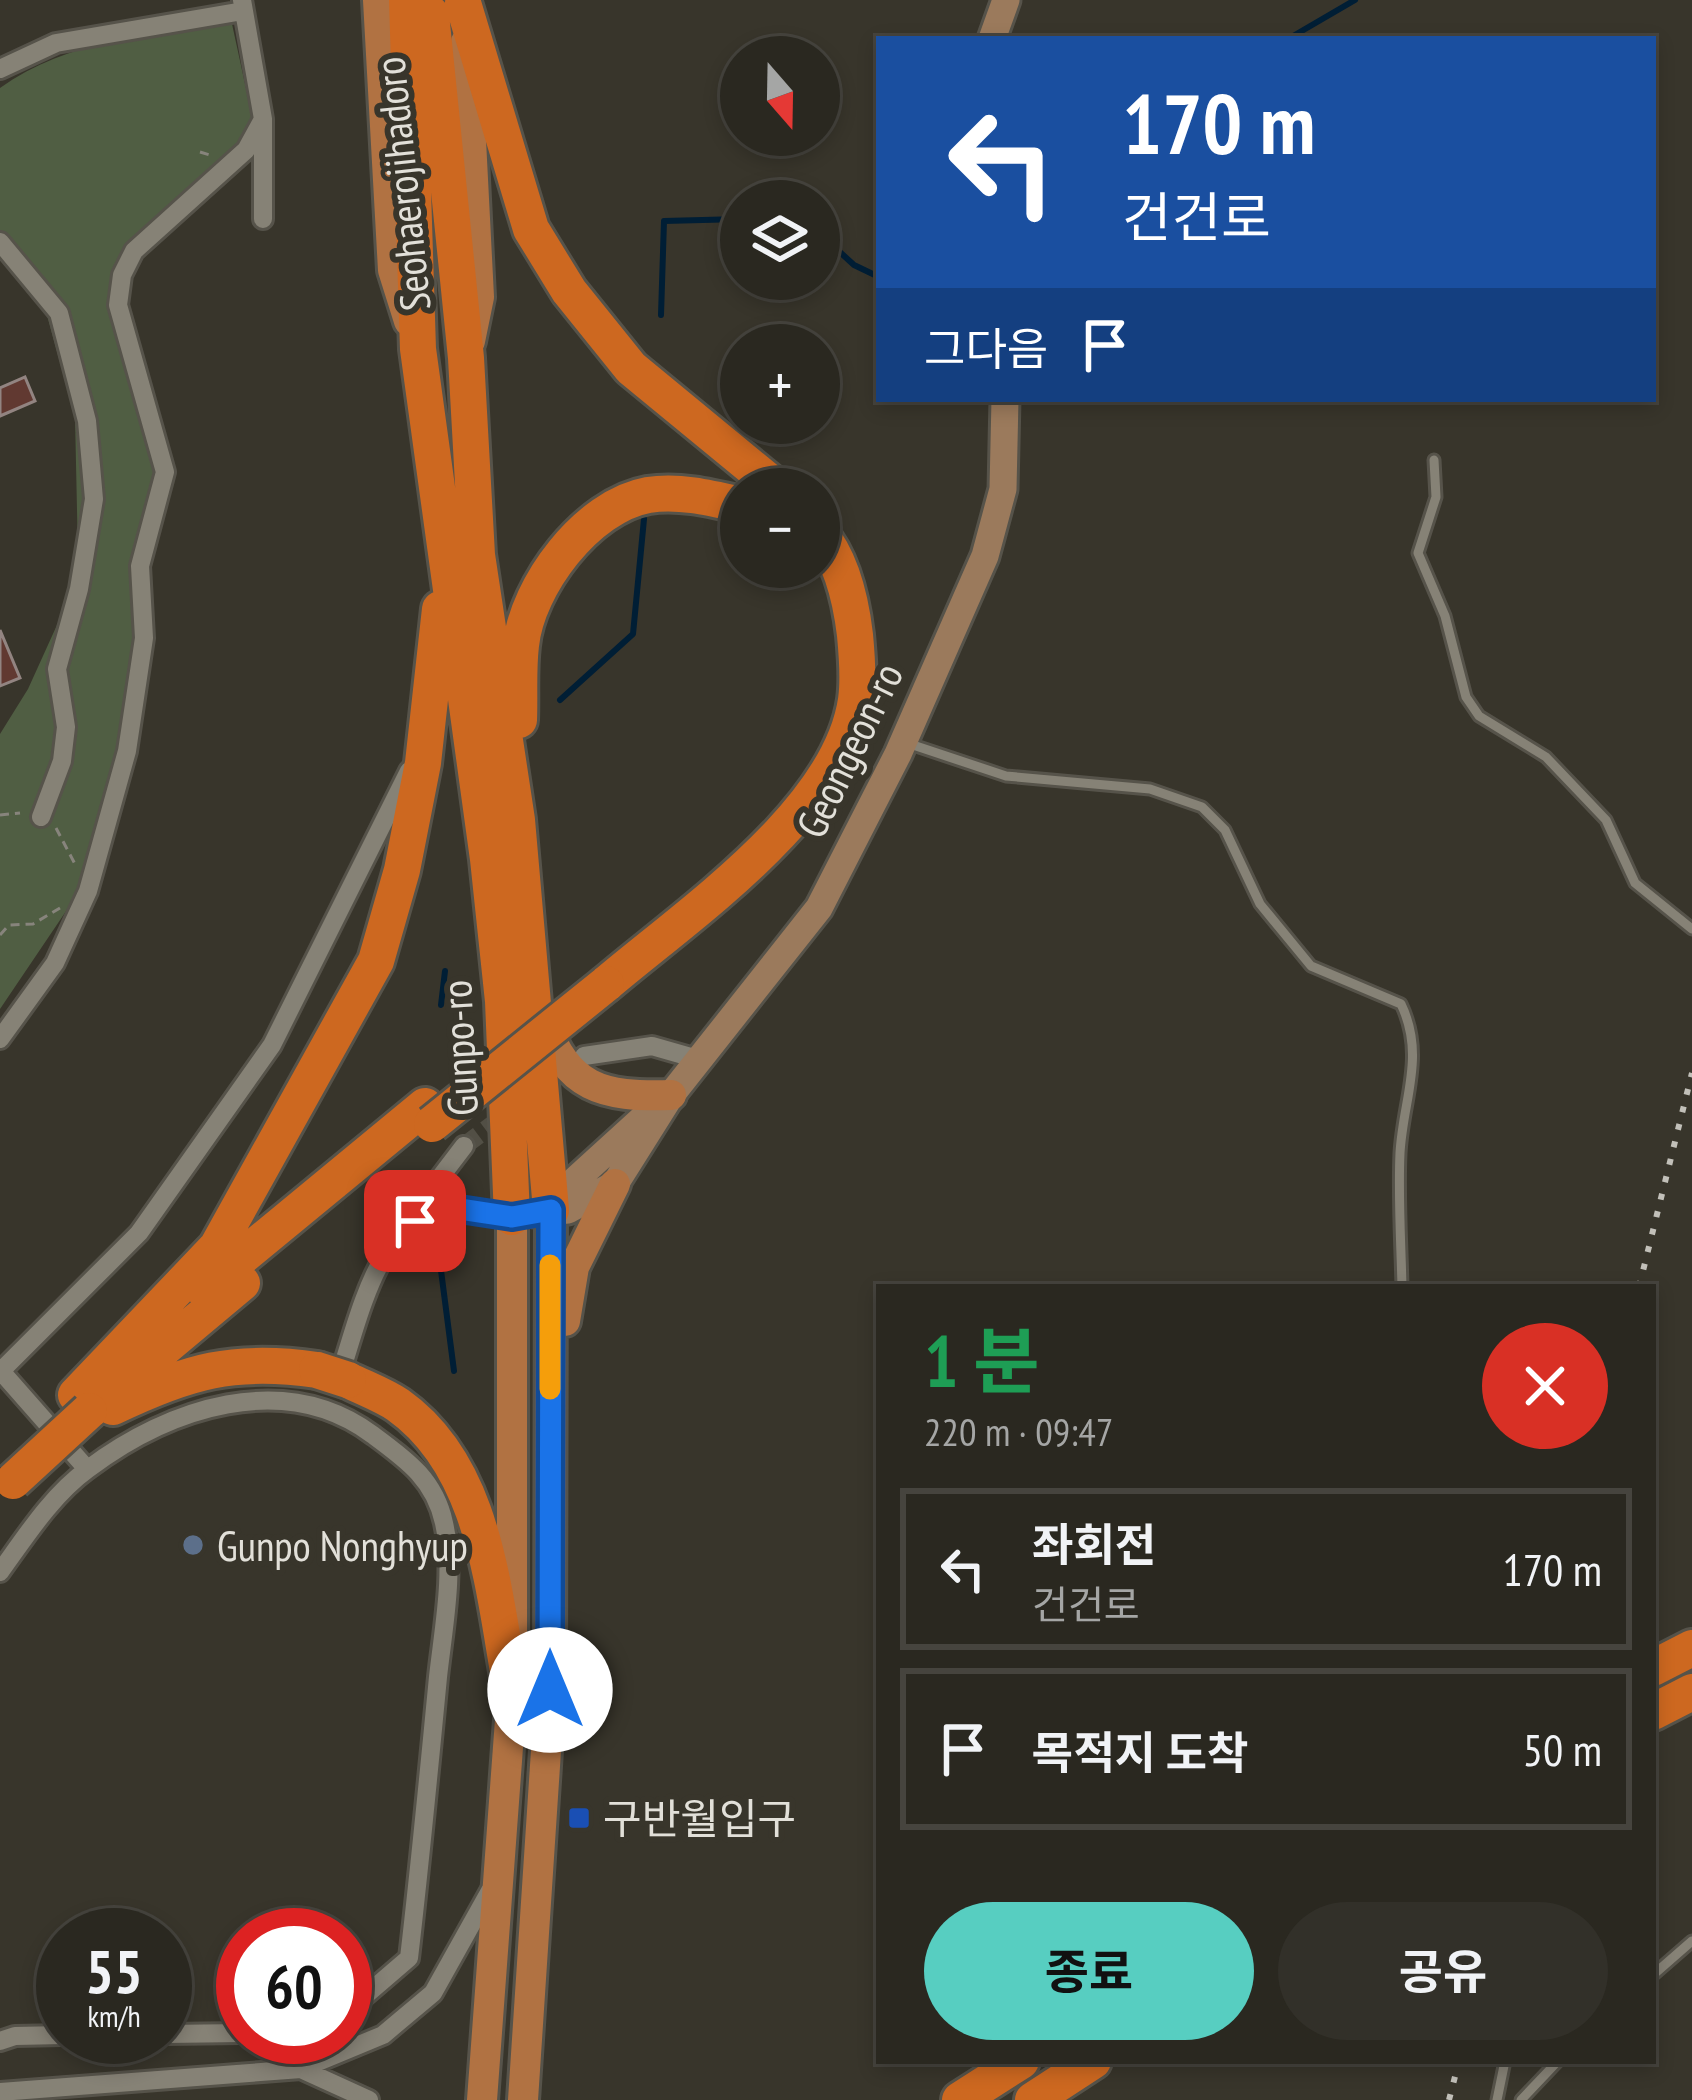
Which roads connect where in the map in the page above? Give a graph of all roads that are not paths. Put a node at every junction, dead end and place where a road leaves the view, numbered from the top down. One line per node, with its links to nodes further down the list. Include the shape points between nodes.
1 (378, 0): 11 (main road, Gunpo-ro, via 393,270)
2 (406, 0): 11 (highway, Seohaerojihadoro)
3 (1006, 0): 6 (main road)
4 (452, 1): 12 (highway, Seohaerojihadoro); 15 (highway, via 531,229 569,291 631,368)
5 (243, 6): 7 (street, via 56,43); 8 (street)
6 (993, 36)
7 (0, 69)
8 (262, 119): 9 (street); 27 (street, via 246,150 134,251 122,275 118,305 165,472 140,566 144,638 127,752 88,891 55,963)
9 (263, 219)
10 (0, 242): 22 (street, via 58,313 87,421 94,499 80,589 56,668 66,727 62,761)
11 (418, 350): 17 (highway, Gunpo-ro)
12 (466, 358): 23 (highway, Gunpo-ro, via 477,555)
13 (1005, 402): 21 (main road, Geongeon-ro, via 1004,489 985,556)
14 (1434, 460): 24 (lane, via 1436,496 1418,553 1466,697 1479,716 1561,771 1606,820 1635,883)
15 (752, 468)
16 (720, 501): 23 (highway, via 644,496 591,524 545,572 521,640)
17 (446, 552): 20 (highway); 34 (highway, Gunpo-ro, via 503,1001)
18 (840, 578): 25 (highway, via 851,601 856,700 816,790 750,862)
19 (821, 588): 25 (highway, via 836,656 825,730 801,778)
20 (426, 736): 38 (street, via 272,1045 139,1233); 40 (highway, via 376,961 217,1247)
21 (903, 742): 29 (main road, Geongeon-ro, via 819,908); 36 (lane, via 1006,776 1150,789 1202,807 1225,830 1260,904 1311,966 1400,1004 1416,1066 1400,1150)
22 (41, 817)
23 (517, 820): 26 (highway, Gunpo-ro)
24 (1692, 929)
25 (600, 974): 40 (highway, bridge)
26 (536, 998): 30 (main road, via 555,1053 576,1078 620,1096); 33 (highway, Gunpo-ro)
27 (0, 1039)
28 (584, 1056): 29 (street, via 652,1046)
29 (701, 1060): 30 (main road, Geongeon-ro)
30 (671, 1095): 32 (main road, Geongeon-ro); 33 (main road, Geongeon-ro)
31 (464, 1146): 35 (street)
32 (615, 1184): 33 (main road, via 590,1202); 37 (main road, via 574,1267 564,1329)
33 (551, 1210): 34 (main road); 37 (main road, Gunpo-ro)
34 (512, 1217): 35 (street, via 453,1208 415,1221); 47 (main road, Gunpo-ro)
35 (386, 1249): 39 (street)
36 (1402, 1284)
37 (550, 1336): 63 (main road, Gunpo-ro, via 550,1690)
38 (0, 1371): 41 (street)
39 (330, 1387): 40 (highway, bridge, via 261,1362 202,1369); 41 (street, via 311,1404 241,1399 193,1412); 47 (highway, via 399,1406 438,1449 478,1516); 52 (street, via 359,1425 423,1472 445,1524 446,1598 409,1958)
40 (75, 1413): 42 (highway, bridge)
41 (88, 1469): 43 (street)
42 (4, 1480)
43 (0, 1572)
44 (1692, 1648): 45 (highway)
45 (1656, 1666)
46 (1692, 1692): 48 (highway)
47 (512, 1693): 49 (main road, Gunpo-ro)
48 (1656, 1710)
49 (497, 1876): 59 (street, via 433,1993 383,2035); 62 (main road, Gunpo-ro)
50 (1692, 1941): 51 (lane)
51 (1656, 1972)
52 (372, 1990)
53 (36, 2036): 54 (street)
54 (0, 2042)
55 (1016, 2064): 64 (highway)
56 (1088, 2064): 65 (highway)
57 (1504, 2064): 66 (lane)
58 (1555, 2064): 67 (lane)
59 (301, 2068): 60 (street); 61 (street)
60 (0, 2092)
61 (369, 2100)
62 (482, 2100)
63 (523, 2100)
64 (960, 2100)
65 (1033, 2100)
66 (1497, 2100)
67 (1521, 2100)

